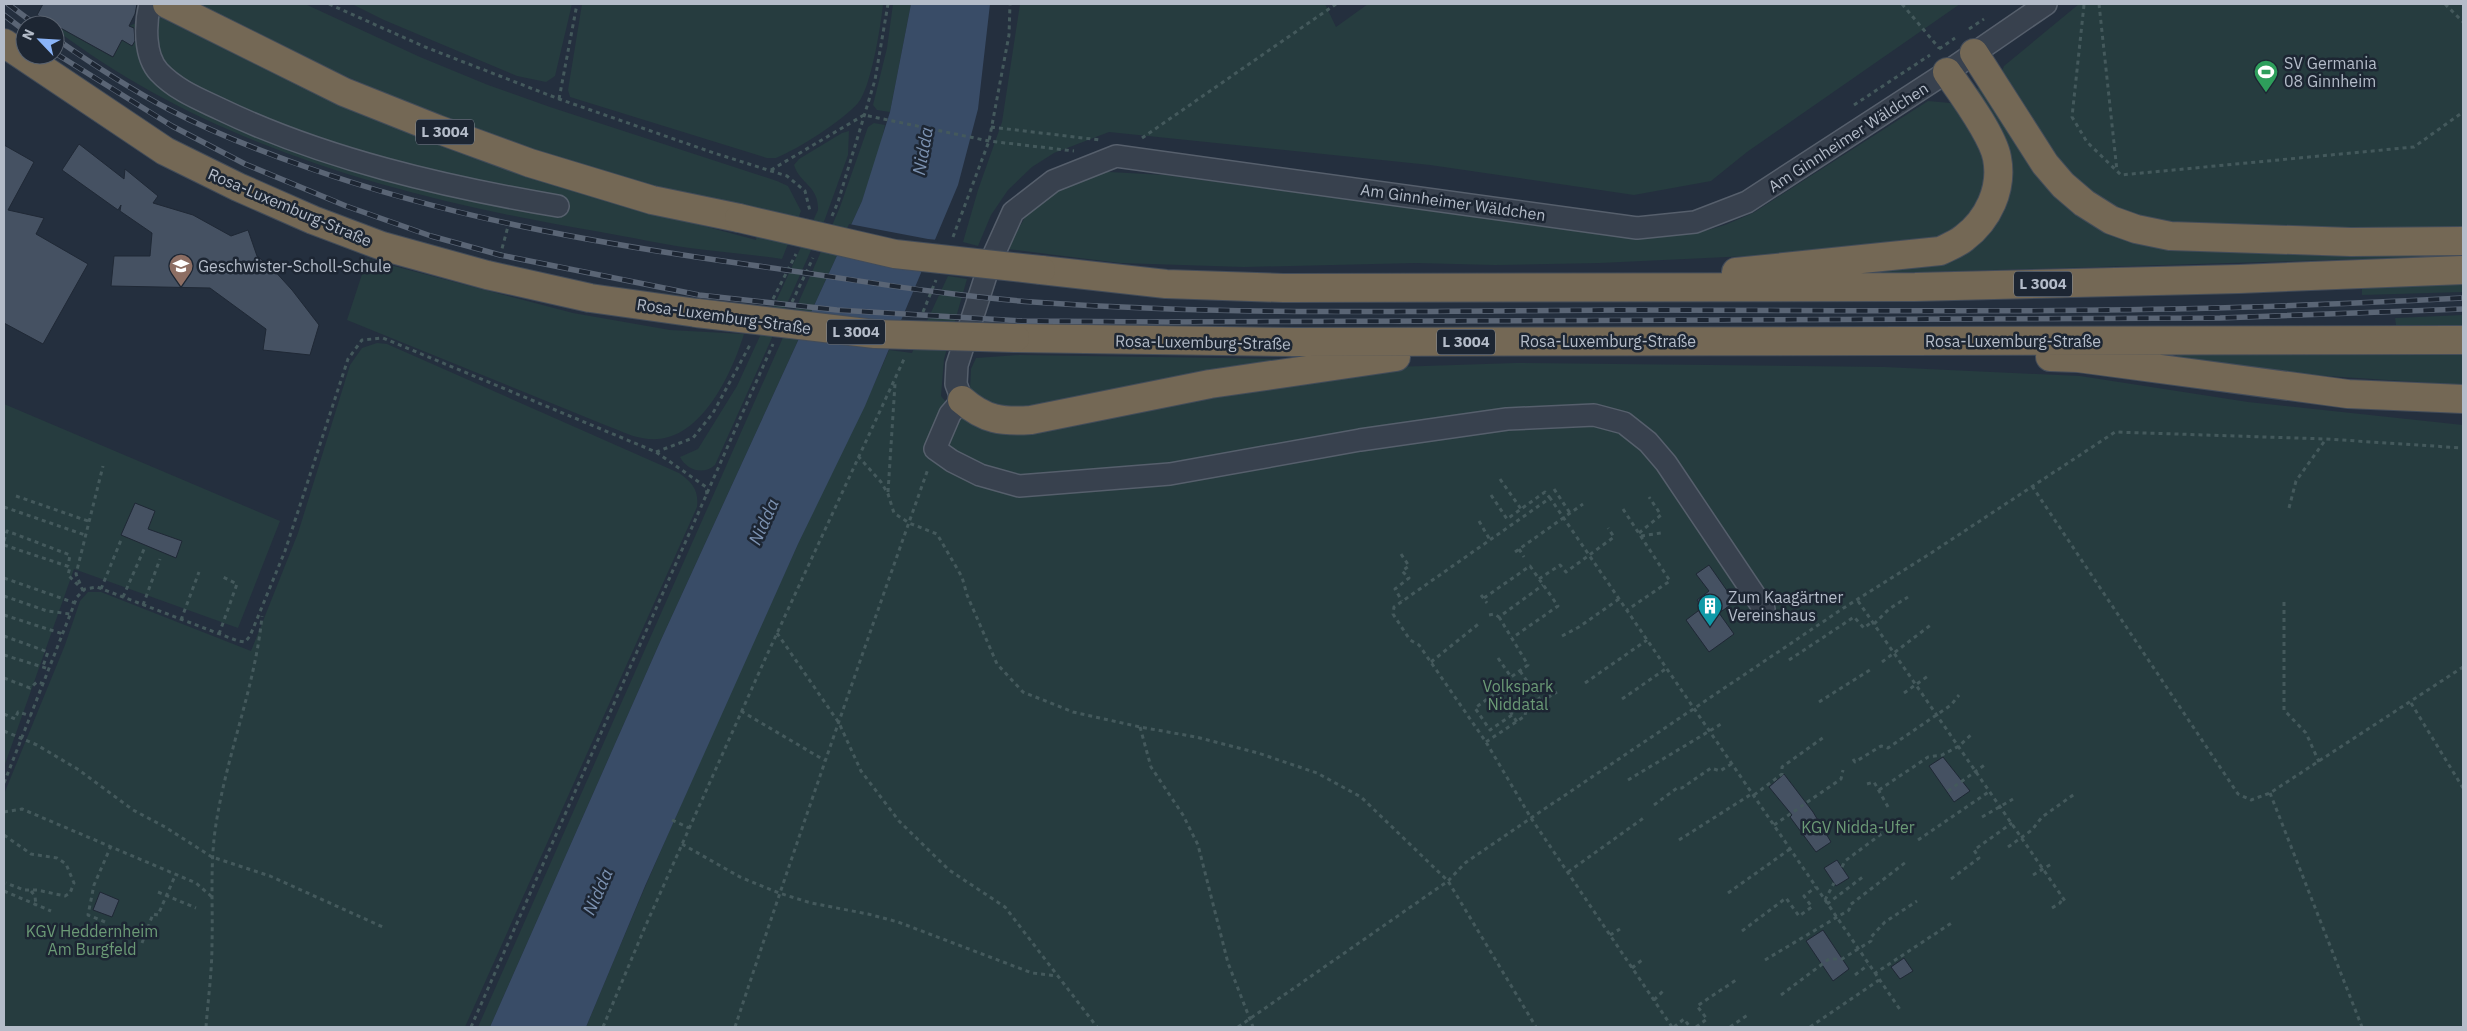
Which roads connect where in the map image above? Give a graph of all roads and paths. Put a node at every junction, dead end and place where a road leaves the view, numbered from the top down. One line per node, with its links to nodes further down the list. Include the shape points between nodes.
1 (150, 4): 28 (street, via 146,19 148,51 158,71 181,90 254,125 361,161 462,189)
2 (167, 4): 35 (highway, L 3004, bridge, via 344,92 530,162 642,197 895,254 1166,284 1283,288)
3 (328, 4): 18 (path, via 425,47)
4 (577, 4): 18 (path)
5 (888, 4): 21 (path, via 880,55)
6 (1010, 4): 22 (path, via 1008,35)
7 (1336, 4): 25 (path)
8 (1902, 4): 17 (path)
9 (2046, 4): 16 (street, Am Ginnheimer Wäldchen)
10 (2084, 4): 27 (path, via 2072,117 2087,142)
11 (2099, 4): 27 (path)
12 (2445, 4): 14 (path)
13 (1985, 19): 17 (path)
14 (2463, 22)
15 (4, 43): 37 (highway, Rosa-Luxemburg-Straße / L 3004, bridge, via 165,151 312,220 382,246 487,275 590,298 875,334 1186,342)
16 (1974, 53): 17 (street, Am Ginnheimer Wäldchen); 32 (highway, via 2045,164 2063,185 2111,220 2170,236)
17 (1943, 60): 19 (path); 35 (highway, via 1997,157 1998,182 1991,207 1963,239 1940,251 1911,255); 42 (street, Am Ginnheimer Wäldchen, via 1747,202 1695,222 1637,228 1116,156 1052,181 1013,212 990,263 957,365 956,384)
18 (559, 99): 21 (path, via 714,154 770,170)
19 (1850, 108)
20 (2463, 112): 27 (path, via 2414,146 2121,175)
21 (864, 115): 23 (path)
22 (991, 127): 23 (path); 24 (path)
23 (989, 141): 26 (path)
24 (1107, 141)
25 (1134, 144)
26 (1079, 151)
27 (2117, 172)
28 (517, 199): 29 (street); 30 (path)
29 (558, 206)
30 (504, 240): 31 (path); 33 (path)
31 (509, 241)
32 (2463, 242)
33 (498, 263)
34 (2463, 270): 35 (highway, L 3004, via 1915,287)
35 (1622, 286)
36 (2463, 340): 38 (highway, Rosa-Luxemburg-Straße / L 3004)
37 (1518, 341): 38 (highway, Rosa-Luxemburg-Straße / L 3004); 42 (highway, via 1210,384 1031,420 1006,422 992,419)
38 (1918, 341): 41 (highway, via 2002,355 2078,358 2348,394)
39 (904, 358): 40 (path)
40 (895, 381): 46 (path); 51 (path)
41 (2463, 399)
42 (962, 400): 45 (street, via 950,414)
43 (2326, 439): 44 (path); 49 (path, via 2115,432); 58 (path, via 2296,481)
44 (2463, 448)
45 (935, 449): 65 (path); 97 (street, via 980,475 1019,486 1170,474 1507,418 1594,415 1624,423 1648,442 1666,463)
46 (858, 456): 51 (path); 108 (path)
47 (103, 466): 63 (path)
48 (1500, 479): 59 (path)
49 (2032, 486): 92 (path); 171 (path, via 2238,794 2251,800)
50 (1554, 489): 61 (path)
51 (888, 494): 65 (path, via 894,513)
52 (1491, 495): 59 (path, via 1507,519)
53 (16, 496): 63 (path)
54 (1649, 497): 69 (path, via 1661,515)
55 (1550, 498): 59 (path, via 1545,492); 62 (path); 72 (path)
56 (1583, 504): 61 (path)
57 (4, 507): 68 (path)
58 (2289, 508)
59 (1521, 509)
60 (1624, 509): 69 (path)
61 (1570, 513): 62 (path)
62 (1564, 517): 76 (path); 77 (path, via 1517,551)
63 (88, 521): 68 (path)
64 (1479, 522): 72 (path)
65 (909, 523): 146 (path); 148 (path, via 937,534 962,577 996,664 1023,692 1073,712)
66 (1608, 528): 76 (path, via 1614,537)
67 (1661, 532): 69 (path)
68 (85, 535): 86 (path, via 76,574)
69 (1640, 535): 99 (path, via 1670,581)
70 (4, 540): 79 (path, via 7,531 70,554)
71 (121, 540): 85 (path)
72 (1490, 540): 91 (path)
73 (4, 545): 79 (path)
74 (145, 546): 88 (path)
75 (1401, 554): 91 (path, via 1409,566 1402,571 1409,578 1395,589)
76 (1590, 554): 83 (path, via 1566,572 1560,565); 90 (path)
77 (1524, 557)
78 (160, 559): 96 (path)
79 (68, 566): 86 (path, via 68,575)
80 (199, 572): 104 (path)
81 (221, 576): 110 (path, via 237,584)
82 (4, 578): 94 (path)
83 (1538, 579): 84 (path); 95 (path, via 1530,566 1482,596)
84 (1543, 585): 103 (path); 113 (path, via 1558,606)
85 (101, 589): 86 (path, via 96,587); 88 (path)
86 (83, 591): 94 (path)
87 (4, 596): 100 (path, via 47,611)
88 (123, 597): 96 (path)
89 (1908, 597): 106 (path)
90 (1619, 599): 99 (path); 112 (path)
91 (1402, 601): 119 (path, via 1394,607 1392,614)
92 (1858, 601): 106 (path); 139 (path)
93 (2284, 602): 158 (path, via 2284,710 2306,733)
94 (75, 603): 100 (path)
95 (1487, 603)
96 (143, 605): 104 (path)
97 (1764, 608)
98 (262, 610): 110 (path, via 245,642); 194 (path, via 259,647 230,760); 246 (path, via 288,542 348,359 362,340 383,338 656,452 706,487 708,496)
99 (1627, 610): 114 (path)
100 (70, 614): 109 (path)
101 (4, 615): 109 (path)
102 (1489, 615): 103 (path)
103 (1499, 617): 113 (path)
104 (181, 620): 110 (path)
105 (1481, 622): 119 (path)
106 (1873, 623): 115 (path); 118 (path, via 1864,628 1854,617)
107 (1932, 624): 115 (path)
108 (777, 633): 140 (path); 146 (path)
109 (62, 634): 125 (path)
110 (219, 634)
111 (4, 636): 121 (path, via 48,652)
112 (1562, 636)
113 (1512, 638): 126 (path, via 1528,665)
114 (1648, 640): 123 (path); 129 (path)
115 (1895, 653): 120 (path); 131 (path)
116 (4, 656): 121 (path)
117 (1498, 658): 126 (path, via 1510,677)
118 (1790, 660)
119 (1431, 662): 154 (path)
120 (1882, 662)
121 (43, 666): 125 (path)
122 (2463, 667): 138 (path)
123 (1667, 668): 135 (path); 139 (path)
124 (1873, 668): 137 (path)
125 (49, 669): 130 (path)
126 (1520, 671): 136 (path)
127 (1928, 676): 131 (path)
128 (4, 678): 130 (path, via 30,688 37,682)
129 (1585, 682)
130 (44, 684): 144 (path)
131 (1916, 684): 133 (path); 142 (path)
132 (1557, 692): 136 (path)
133 (1904, 693)
134 (1959, 695): 142 (path)
135 (1622, 699)
136 (1542, 701): 145 (path, via 1537,700 1526,709 1525,716)
137 (1819, 702)
138 (2411, 703): 158 (path); 166 (path)
139 (1693, 709): 150 (path); 179 (path)
140 (741, 711): 157 (path); 184 (path)
141 (4, 714): 144 (path, via 15,718 18,712)
142 (1937, 714): 155 (path); 156 (path, via 1888,748 1881,746 1855,762)
143 (1512, 715): 143 (path, via 1497,692 1475,708 1490,730); 145 (path)
144 (31, 716): 153 (path)
145 (1517, 722): 154 (path)
146 (839, 723): 157 (path); 236 (path, via 861,771 899,821 949,870 1005,907)
147 (1721, 724): 150 (path)
148 (1140, 727): 204 (path, via 1249,750 1317,773 1361,797); 244 (path, via 1151,767 1183,815 1198,845 1228,963)
149 (4, 731): 153 (path)
150 (1710, 731): 159 (path); 163 (path)
151 (1972, 734): 155 (path)
152 (1824, 737): 172 (path, via 1782,767 1782,774)
153 (22, 739): 164 (path); 194 (path, via 80,770 133,810)
154 (1486, 742): 179 (path)
155 (1959, 746): 162 (path); 167 (path, via 1942,755 1928,757)
156 (1853, 759)
157 (824, 760): 211 (path)
158 (2318, 762): 171 (path)
159 (1733, 763): 172 (path); 174 (path, via 1720,771 1711,768 1682,788 1676,788)
160 (1986, 764): 162 (path)
161 (1843, 770): 183 (path, via 1841,778)
162 (1976, 771): 168 (path); 169 (path)
163 (1628, 780)
164 (4, 783)
165 (1867, 784): 167 (path, via 1874,782)
166 (2463, 788)
167 (1879, 790): 176 (path)
168 (1948, 791)
169 (1990, 791): 175 (path); 189 (path)
170 (2076, 793): 187 (path)
171 (2270, 793): 258 (path)
172 (1754, 794): 183 (path); 188 (path)
173 (2013, 799): 175 (path)
174 (1654, 806)
175 (2000, 806): 180 (path); 182 (path)
176 (1888, 807)
177 (4, 813): 191 (path, via 22,809)
178 (1644, 817): 199 (path)
179 (1531, 818): 199 (path); 204 (path, via 1465,863)
180 (1982, 818)
181 (672, 820): 184 (path)
182 (2012, 823): 187 (path); 203 (path, via 1974,850 1979,858)
183 (1774, 824): 193 (path)
184 (689, 828): 190 (path)
185 (1884, 832): 197 (path, via 1845,861)
186 (4, 835): 208 (path, via 31,854 57,858 66,864 74,883 65,896)
187 (2022, 837): 192 (path); 198 (path)
188 (1679, 840)
189 (1918, 840)
190 (682, 844): 211 (path, via 740,877); 247 (path)
191 (111, 846): 201 (path); 222 (path, via 94,885 88,915)
192 (2008, 847)
193 (1790, 849): 207 (path); 212 (path)
194 (212, 857): 214 (path); 224 (path, via 270,876)
195 (1906, 862): 221 (path)
196 (2053, 863): 198 (path)
197 (1842, 867)
198 (2043, 868): 200 (path); 219 (path, via 2064,899)
199 (1568, 872): 227 (path)
200 (2033, 875)
201 (176, 876): 213 (path); 214 (path, via 196,884)
202 (1864, 876): 216 (path)
203 (1951, 879)
204 (1448, 881): 244 (path); 252 (path)
205 (6, 883): 208 (path)
206 (1834, 883): 216 (path)
207 (1816, 887): 216 (path); 226 (path, via 1804,896 1812,907 1799,916 1786,898)
208 (31, 890): 217 (path)
209 (4, 891): 217 (path)
210 (158, 892): 213 (path)
211 (779, 893): 236 (path, via 898,922 1032,973); 248 (path)
212 (1728, 893)
213 (167, 896): 218 (path); 228 (path, via 158,915 153,914)
214 (213, 897): 245 (path)
215 (1916, 900): 229 (path, via 1885,922 1871,941)
216 (1826, 902): 221 (path)
217 (36, 906): 220 (path)
218 (196, 908)
219 (2052, 908)
220 (51, 911)
221 (1837, 918): 229 (path); 231 (path)
222 (105, 922)
223 (1953, 922): 234 (path)
224 (385, 928)
225 (1620, 929): 227 (path)
226 (1742, 931)
227 (1610, 935): 233 (path)
228 (142, 943)
229 (1857, 949): 232 (path); 240 (path, via 1842,959 1829,959)
230 (1642, 960): 233 (path)
231 (1765, 960)
232 (1868, 965): 234 (path); 235 (path)
233 (1632, 968): 241 (path)
234 (1874, 974): 238 (path)
235 (1854, 975)
236 (1058, 976): 249 (path)
237 (1736, 980): 255 (path, via 1697,1006 1707,1020)
238 (1879, 980): 242 (path); 257 (path)
239 (1663, 991): 241 (path)
240 (1781, 994)
241 (1654, 1000): 253 (path)
242 (1901, 1011)
243 (1750, 1014): 256 (path)
244 (1249, 1020): 250 (path); 251 (path)
245 (206, 1027)
246 (471, 1027)
247 (603, 1027)
248 (735, 1027)
249 (1098, 1027)
250 (1238, 1027)
251 (1253, 1027)
252 (1536, 1027)
253 (1673, 1027): 254 (path, via 1684,1020)
254 (1690, 1027)
255 (1696, 1027)
256 (1730, 1027)
257 (1810, 1027)
258 (2362, 1027)

